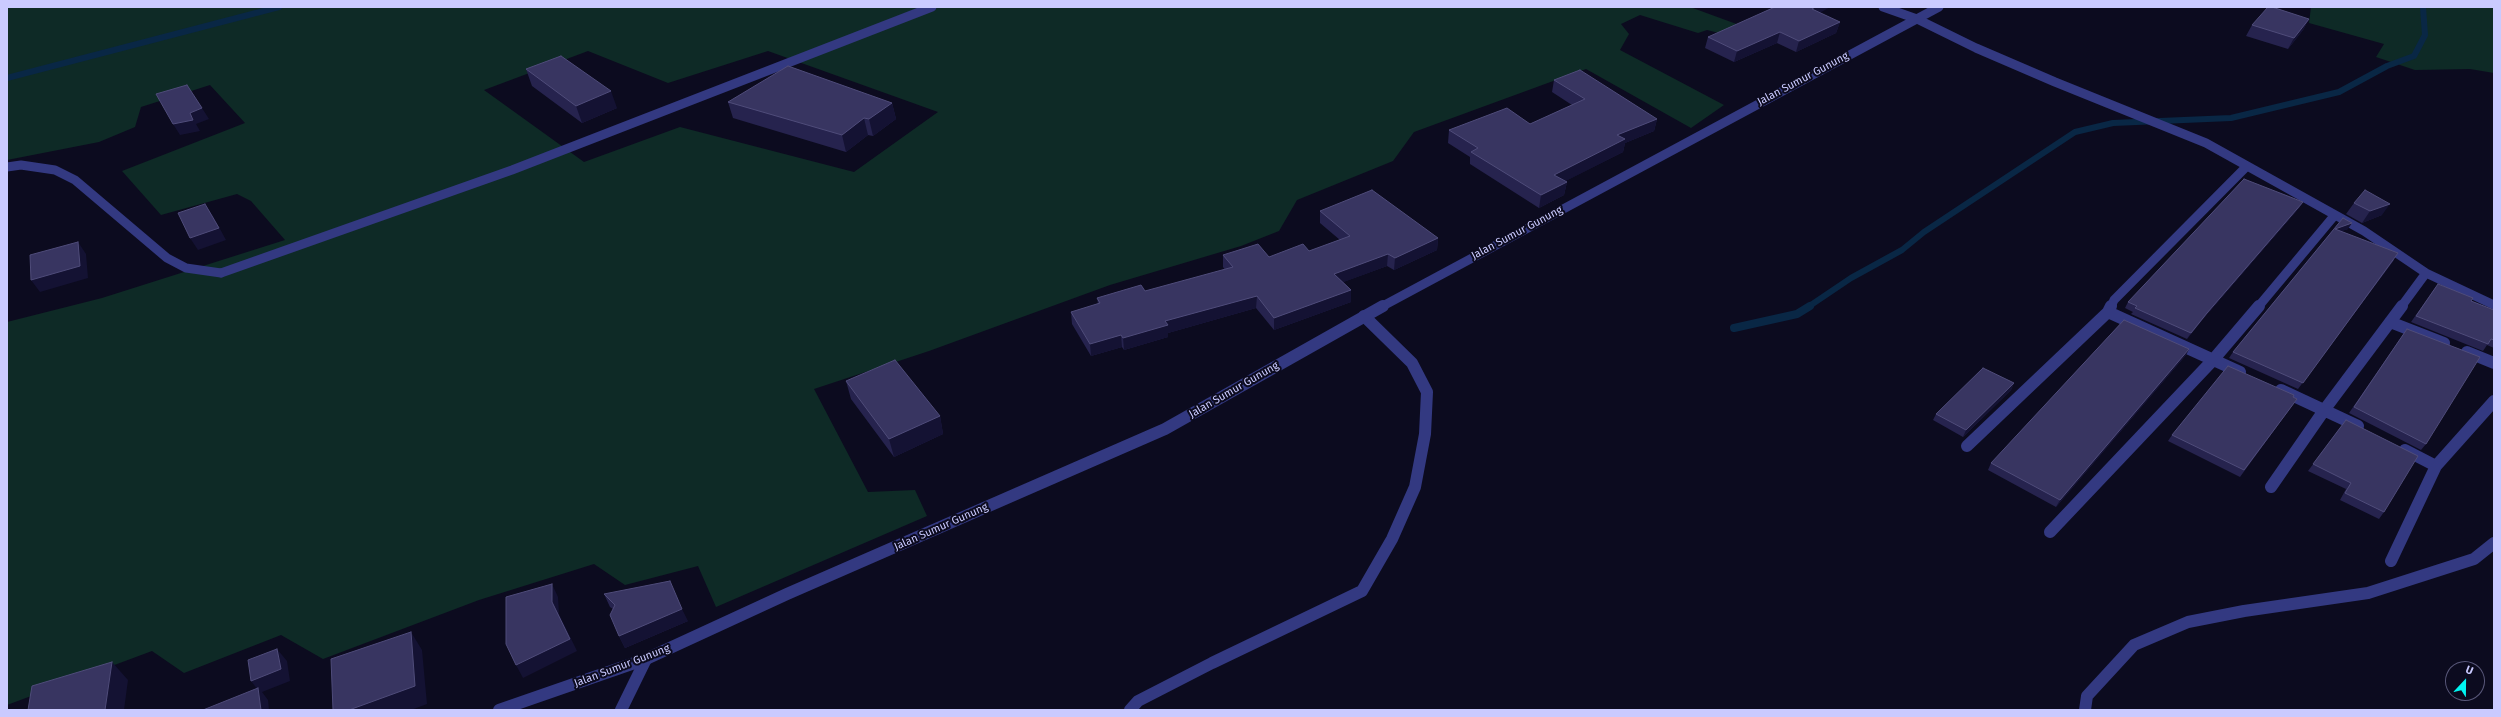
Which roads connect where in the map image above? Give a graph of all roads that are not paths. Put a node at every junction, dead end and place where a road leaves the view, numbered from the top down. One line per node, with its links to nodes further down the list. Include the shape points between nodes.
1 (932, 7): 6 (street, via 512,170 221,272 186,268 167,258 75,180 55,170 21,165)
2 (1883, 7): 4 (street)
3 (1939, 7): 4 (street, Jalan Sumur Gunung)
4 (1917, 19): 5 (street, via 1976,48 2206,143); 11 (street, Jalan Sumur Gunung)
5 (2247, 166): 7 (street); 10 (street, via 2114,300)
6 (7, 167)
7 (2334, 216): 8 (street, via 2364,232); 13 (street)
8 (2426, 273): 9 (street); 12 (street)
9 (2494, 305)
10 (2108, 312): 13 (street); 21 (street)
11 (1364, 316): 27 (street, Jalan Sumur Gunung, via 1165,429 787,594); 30 (street, via 1412,363 1427,392 1425,434 1415,486 1392,539 1362,591 1138,701)
12 (2390, 322): 14 (street); 18 (street)
13 (2213, 360): 15 (street); 24 (street)
14 (2494, 363)
15 (2248, 375)
16 (2269, 384): 18 (street)
17 (2494, 401): 22 (street)
18 (2325, 409): 19 (street); 23 (street)
19 (2366, 430)
20 (2394, 445): 22 (street)
21 (1967, 446)
22 (2436, 466): 26 (street)
23 (2271, 487)
24 (2050, 532)
25 (2494, 543): 31 (street, via 2474,558 2368,593 2188,622 2134,645 2088,696)
26 (2391, 561)
27 (646, 659): 28 (street, Jalan Sumur Gunung); 29 (street)
28 (499, 710)
29 (621, 710)
30 (1130, 710)
31 (2085, 710)

